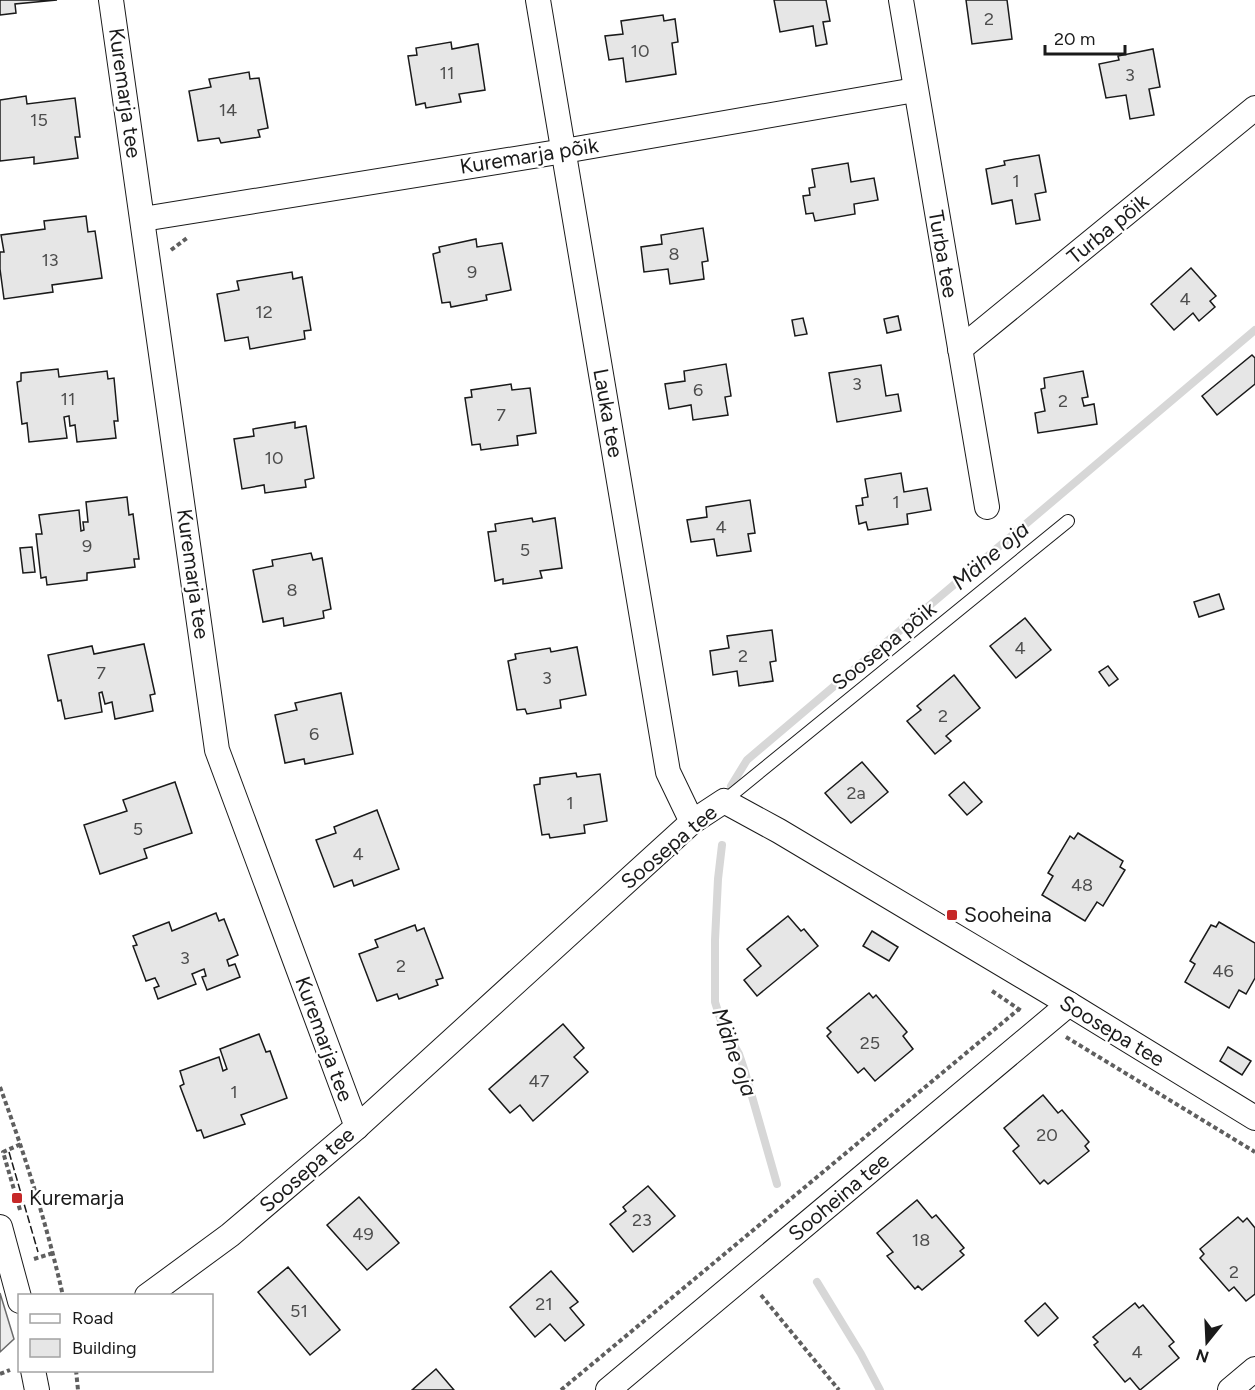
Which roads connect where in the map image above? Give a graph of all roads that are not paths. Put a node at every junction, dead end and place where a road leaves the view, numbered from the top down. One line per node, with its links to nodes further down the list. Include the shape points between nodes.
1 (111, 0): 7 (street, Kuremarja tee)
2 (538, 0): 6 (street, Lauka tee)
3 (901, 0): 4 (street, Turba tee)
4 (915, 90): 6 (street, Kuremarja põik); 8 (street, Turba tee)
5 (1255, 108): 8 (street, Turba põik)
6 (564, 151): 7 (street, Kuremarja põik); 12 (street, Lauka tee, via 668,772)
7 (143, 219): 15 (street, Kuremarja tee, via 217,750)
8 (960, 350): 9 (street, Turba tee)
9 (987, 507)
10 (1068, 521): 11 (lane, Soosepa põik)
11 (724, 801): 12 (street, Soosepa tee); 13 (street, Soosepa tee)
12 (692, 822): 15 (street, Soosepa tee)
13 (1069, 1004): 14 (street, Soosepa tee); 22 (street, Sooheina tee)
14 (1255, 1118)
15 (357, 1127): 18 (street, Soosepa tee, via 230,1235)
16 (0, 1227): 17 (street)
17 (18, 1294)
18 (150, 1294)
19 (1255, 1369): 23 (street)
20 (33, 1372): 21 (street)
21 (37, 1390)
22 (608, 1390)
23 (1230, 1390)

